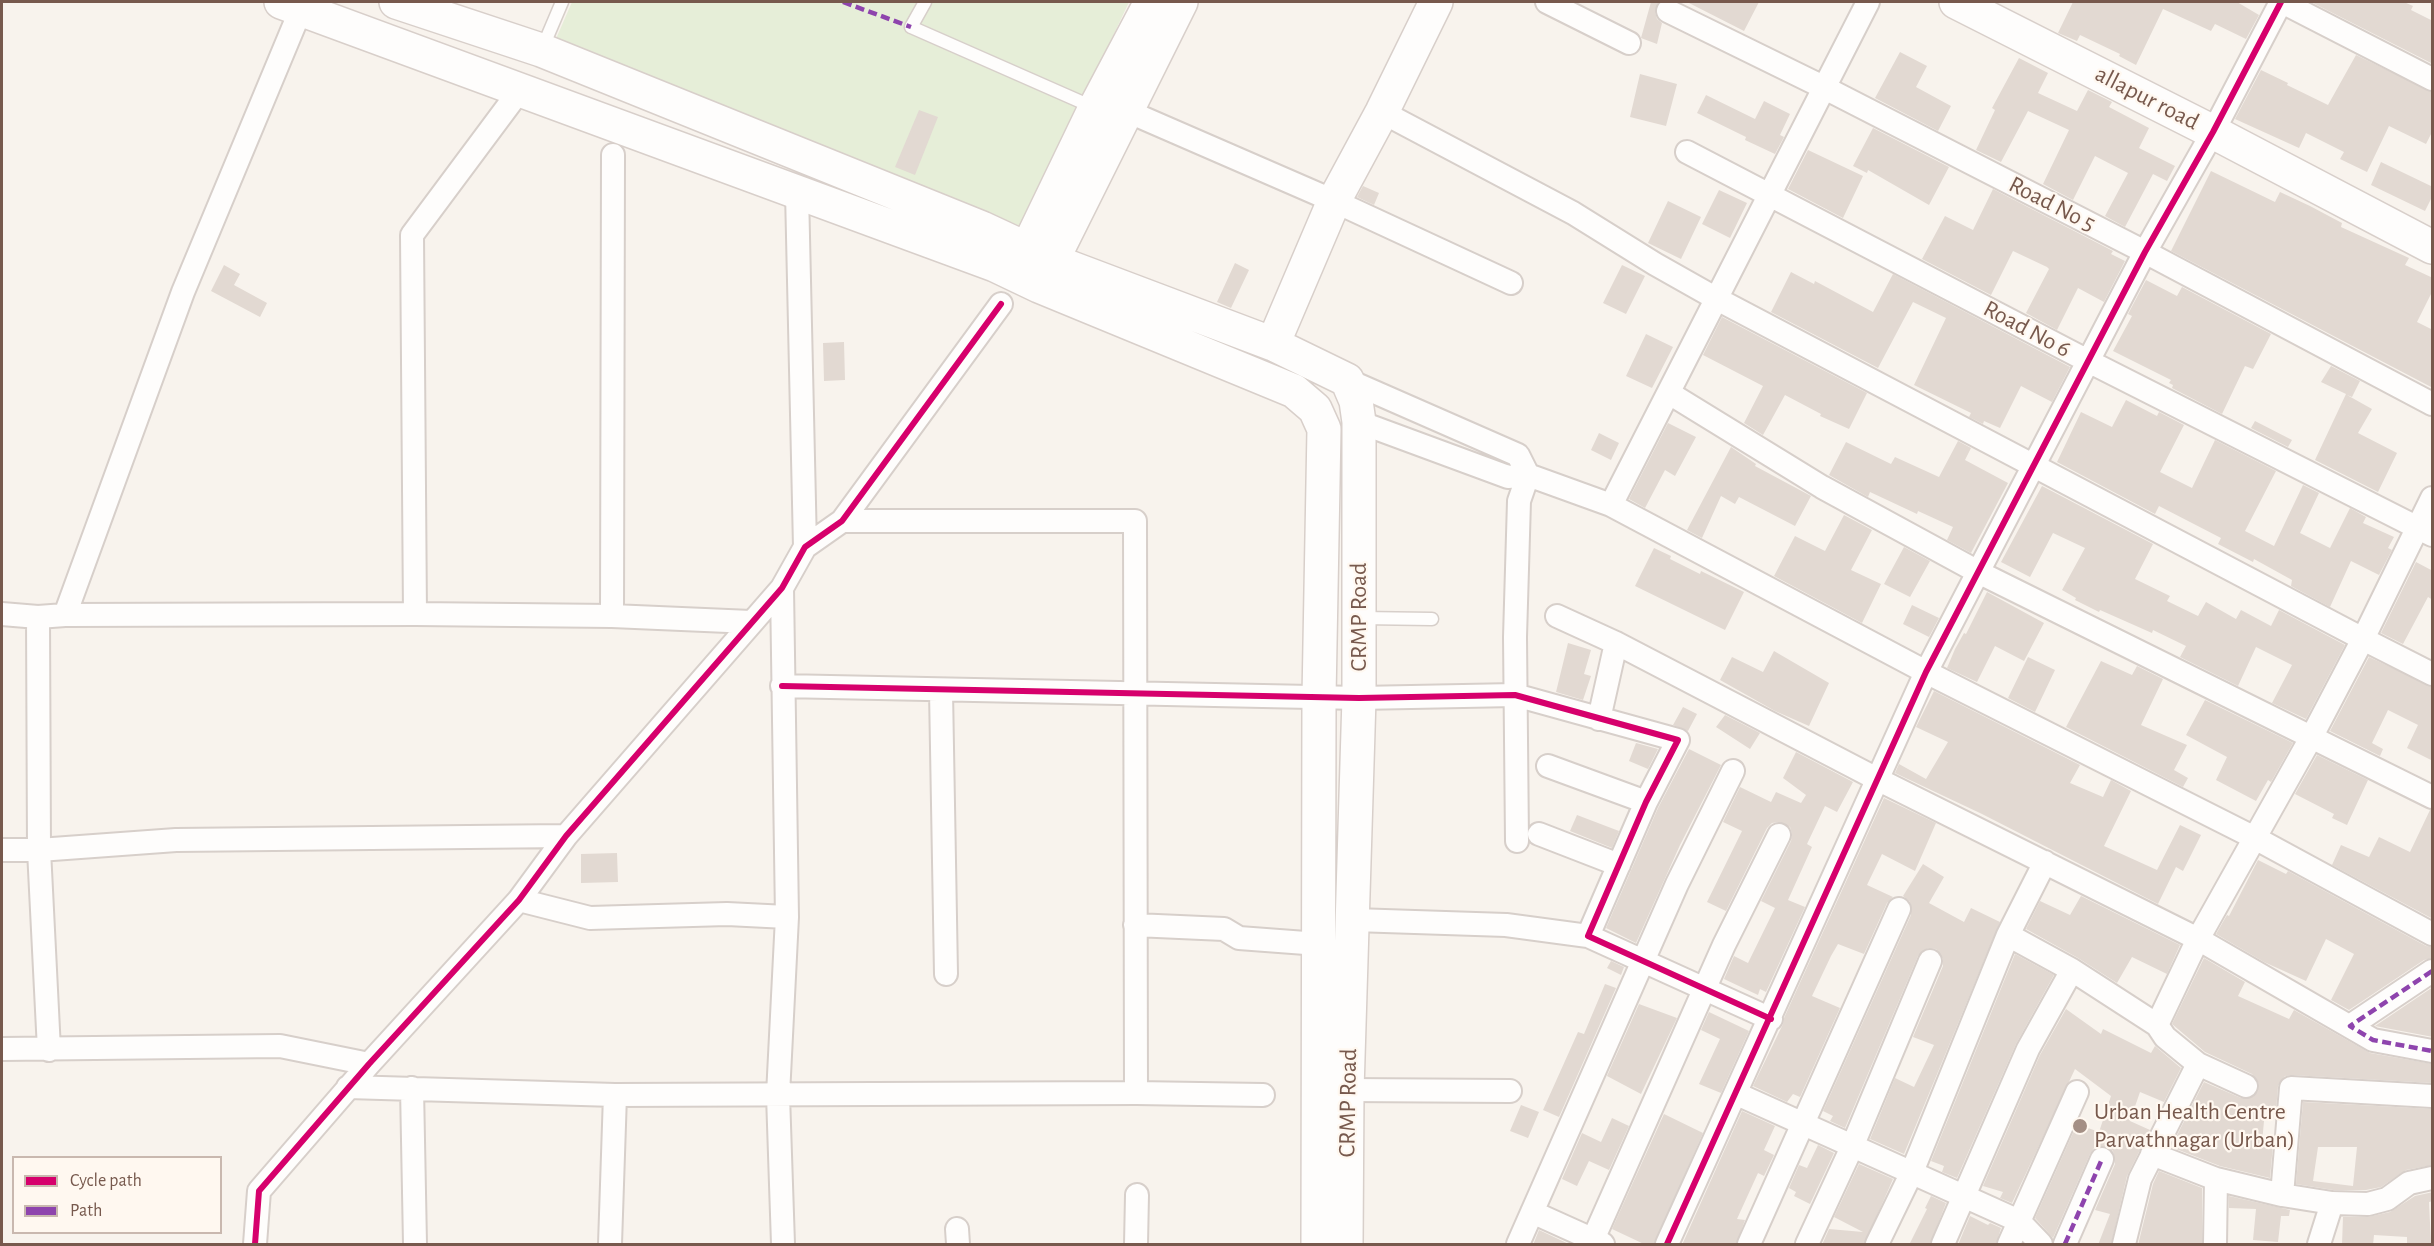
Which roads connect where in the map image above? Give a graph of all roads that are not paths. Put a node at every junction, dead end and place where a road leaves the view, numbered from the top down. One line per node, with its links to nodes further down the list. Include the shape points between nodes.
1 (396, 2): 14 (main road)
2 (562, 2): 14 (lane)
3 (925, 2): 18 (lane, via 911,27)
4 (1151, 2): 18 (main road)
5 (1181, 2): 19 (main road)
6 (1436, 2): 20 (main road)
7 (1547, 2): 13 (street)
8 (1868, 2): 16 (street)
9 (1956, 2): 21 (main road, allapur road)
10 (2281, 2): 15 (street); 21 (street)
11 (291, 5): 17 (main road); 49 (street)
12 (1668, 11): 16 (street, Road No 5)
13 (1629, 43)
14 (541, 50): 29 (main road, via 982,228)
15 (2433, 79)
16 (1823, 87): 25 (street); 28 (street, Road No 5)
17 (520, 90): 24 (main road); 48 (street, via 412,235)
18 (1095, 108): 29 (main road)
19 (1127, 111): 26 (street); 29 (main road)
20 (1382, 112): 26 (main road); 31 (street, via 1573,213)
21 (2213, 132): 27 (main road, allapur road); 28 (street)
22 (1687, 152): 25 (street, Road No 6)
23 (613, 155): 50 (street)
24 (797, 192): 29 (main road, via 995,265); 44 (street)
25 (1770, 195): 31 (street); 33 (street, Road No 6)
26 (1334, 201): 30 (street); 32 (main road)
27 (2433, 247)
28 (2145, 252): 33 (street); 36 (street, Road No 5)
29 (1034, 268): 32 (main road); 42 (street, via 1001,304); 64 (main road, CRMP Road, via 1294,391 1315,409 1324,429)
30 (1511, 283)
31 (1717, 299): 35 (street); 38 (street)
32 (1273, 344): 34 (main road)
33 (2088, 361): 38 (street); 43 (street, Road No 6)
34 (1347, 380): 37 (main road, CRMP Road); 39 (street, via 1518,455)
35 (1669, 393): 41 (street); 45 (street, via 1822,487)
36 (2433, 404)
37 (1359, 422): 39 (street, via 1508,477); 53 (main road, CRMP Road)
38 (2033, 466): 45 (street); 56 (street)
39 (1528, 475): 41 (street); 63 (street, via 1519,501)
40 (2433, 498): 43 (street)
41 (1611, 504): 58 (street)
42 (842, 521): 44 (street); 62 (street, via 1135,521)
43 (2425, 532): 56 (street)
44 (805, 547): 46 (street)
45 (1980, 573): 58 (street); 67 (street)
46 (782, 588): 55 (street); 60 (street)
47 (2, 614): 52 (street)
48 (415, 614): 49 (street); 50 (street)
49 (65, 615): 52 (street)
50 (612, 616): 55 (street)
51 (1557, 616): 57 (street)
52 (38, 617): 79 (street)
53 (1359, 618): 54 (lane); 65 (main road, CRMP Road)
54 (1432, 619)
55 (751, 622): 75 (street)
56 (2363, 639): 59 (street); 67 (street)
57 (1616, 643): 66 (street); 70 (street)
58 (1926, 672): 70 (street); 76 (street)
59 (2433, 674)
60 (782, 686): 61 (street); 84 (street)
61 (941, 691): 62 (street); 96 (street)
62 (1135, 693): 64 (street); 86 (street)
63 (1515, 695): 65 (street); 66 (street); 77 (street)
64 (1318, 697): 65 (street); 91 (main road, CRMP Road)
65 (1359, 698): 85 (main road, CRMP Road)
66 (1599, 718): 72 (street, via 1678,740)
67 (2312, 736): 71 (street); 76 (street)
68 (1548, 766): 72 (street)
69 (1733, 771): 93 (street)
70 (1877, 780): 80 (street); 98 (street)
71 (2433, 797)
72 (1646, 802): 81 (street)
73 (1539, 834): 81 (street)
74 (1779, 835): 97 (street)
75 (567, 836): 79 (street, via 176,840); 82 (street)
76 (2255, 838): 87 (street); 90 (street)
77 (1517, 841)
78 (2, 850): 79 (street)
79 (39, 850): 102 (street)
80 (2045, 862): 88 (street); 90 (street)
81 (1618, 865): 89 (street)
82 (519, 900): 84 (street, via 590,918 727,914); 104 (street)
83 (1899, 909): 118 (street)
84 (786, 917): 115 (street)
85 (1354, 920): 89 (street, via 1506,925); 109 (main road, CRMP Road)
86 (1135, 925): 91 (street, via 1224,929 1239,938); 112 (street)
87 (2433, 934)
88 (2008, 935): 94 (street); 122 (street)
89 (1588, 936): 93 (street)
90 (2198, 939): 99 (street); 100 (street)
91 (1318, 944): 137 (main road, CRMP Road)
92 (1930, 961): 119 (street)
93 (1643, 962): 97 (street); 129 (street)
94 (2072, 970): 99 (street); 127 (street, via 2028,1049)
95 (2433, 971): 100 (street)
96 (946, 974)
97 (1704, 990): 98 (street); 131 (street)
98 (1771, 1018): 113 (street)
99 (2157, 1025): 105 (street, via 2165,1037)
100 (2350, 1026): 103 (street, via 2373,1040)
101 (2, 1049): 102 (street)
102 (49, 1050): 104 (street, via 280,1046)
103 (2433, 1051)
104 (369, 1064): 107 (street)
105 (2198, 1064): 106 (street); 120 (street)
106 (2246, 1086)
107 (348, 1087): 108 (street); 132 (street, via 259,1191)
108 (412, 1088): 114 (street); 133 (street)
109 (1347, 1090): 110 (street); 138 (main road, CRMP Road)
110 (1510, 1091)
111 (2078, 1092): 130 (street)
112 (1136, 1093): 115 (street); 116 (street)
113 (1737, 1094): 118 (street); 140 (street)
114 (615, 1095): 115 (street); 134 (street)
115 (778, 1095): 135 (street)
116 (1263, 1095)
117 (2433, 1096): 126 (street, via 2291,1088)
118 (1802, 1123): 119 (street); 141 (street)
119 (1852, 1147): 122 (street); 142 (street)
120 (2152, 1154): 124 (street); 148 (street, via 2140,1179)
121 (2102, 1160): 147 (street)
122 (1912, 1172): 127 (street); 143 (street)
123 (2433, 1178): 128 (street, via 2409,1183 2386,1199 2368,1204)
124 (2216, 1179): 126 (street); 149 (street)
125 (1137, 1195): 136 (street)
126 (2282, 1195): 128 (street)
127 (1965, 1197): 130 (street); 144 (street)
128 (2332, 1203): 150 (street)
129 (1532, 1212): 131 (street); 139 (street)
130 (2019, 1221): 145 (street); 146 (street)
131 (1596, 1243)
132 (255, 1245)
133 (415, 1245)
134 (610, 1245)
135 (783, 1245)
136 (1136, 1245)
137 (1318, 1245)
138 (1346, 1245)
139 (1518, 1245)
140 (1667, 1245)
141 (1749, 1245)
142 (1807, 1245)
143 (1877, 1245)
144 (1943, 1245)
145 (2009, 1245)
146 (2041, 1245)
147 (2065, 1245)
148 (2124, 1245)
149 (2215, 1245)
150 (2319, 1245)

